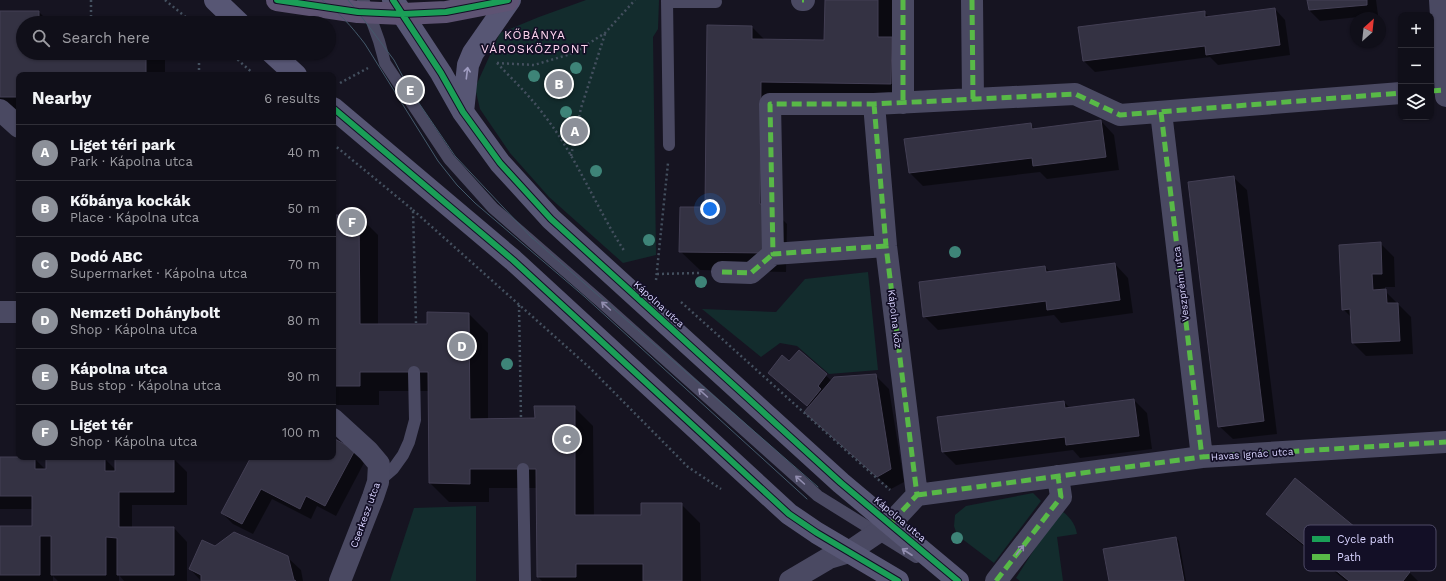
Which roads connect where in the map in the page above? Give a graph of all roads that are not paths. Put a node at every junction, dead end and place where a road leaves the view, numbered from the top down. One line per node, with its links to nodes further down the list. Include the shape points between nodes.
1 (215, 0): 11 (street)
2 (277, 0): 9 (main road, via 327,8)
3 (509, 0): 10 (main road, via 446,12); 24 (street, one-way to 3, via 468,65 472,53)
4 (903, 0): 20 (street)
5 (972, 0): 19 (street)
6 (1440, 0): 13 (street)
7 (667, 1): 8 (lane); 27 (lane)
8 (716, 2)
9 (366, 6): 10 (main road); 41 (lane, Kápolna utca, one-way to 9, via 818,496 493,208 449,159 385,63)
10 (398, 7): 24 (street, Kápolna utca)
11 (232, 16)
12 (280, 60): 14 (street)
13 (1445, 63): 15 (street)
14 (293, 72)
15 (1446, 90): 16 (street); 18 (street)
16 (1434, 91)
17 (1398, 93): 25 (street)
18 (1446, 96)
19 (973, 99): 20 (street); 25 (street, via 1075,94 1120,115)
20 (903, 103): 21 (street)
21 (874, 104): 28 (street, Kápolna köz); 29 (street, via 770,104)
22 (0, 110): 26 (street)
23 (336, 111): 42 (street, via 513,260 789,514)
24 (463, 112): 41 (street, Kápolna utca, via 500,164 551,219 841,483)
25 (1161, 112): 36 (street, Veszprémi utca)
26 (16, 124)
27 (669, 145)
28 (886, 246): 29 (street); 40 (street, Kápolna köz)
29 (773, 254): 30 (street, via 751,273)
30 (722, 272)
31 (0, 312): 32 (street)
32 (16, 312)
33 (414, 372): 39 (lane, via 415,420 409,442 393,469)
34 (336, 422): 39 (street, Cserkesz utca, via 379,464)
35 (1446, 442): 36 (street, Havas Ignác utca)
36 (1202, 457): 38 (street, Havas Ignác utca)
37 (523, 469): 44 (lane)
38 (1058, 476): 40 (street, Havas Ignác utca); 49 (street, one-way to 38, via 1061,497)
39 (378, 482): 43 (street, Cserkesz utca)
40 (912, 501): 41 (street)
41 (884, 528): 42 (street); 47 (lane, Kápolna utca, one-way to 41); 48 (street, Kápolna utca)
42 (849, 552): 45 (street, via 829,558); 46 (street)
43 (340, 581)
44 (526, 581)
45 (790, 581)
46 (898, 581)
47 (952, 581)
48 (958, 581)
49 (996, 581)

